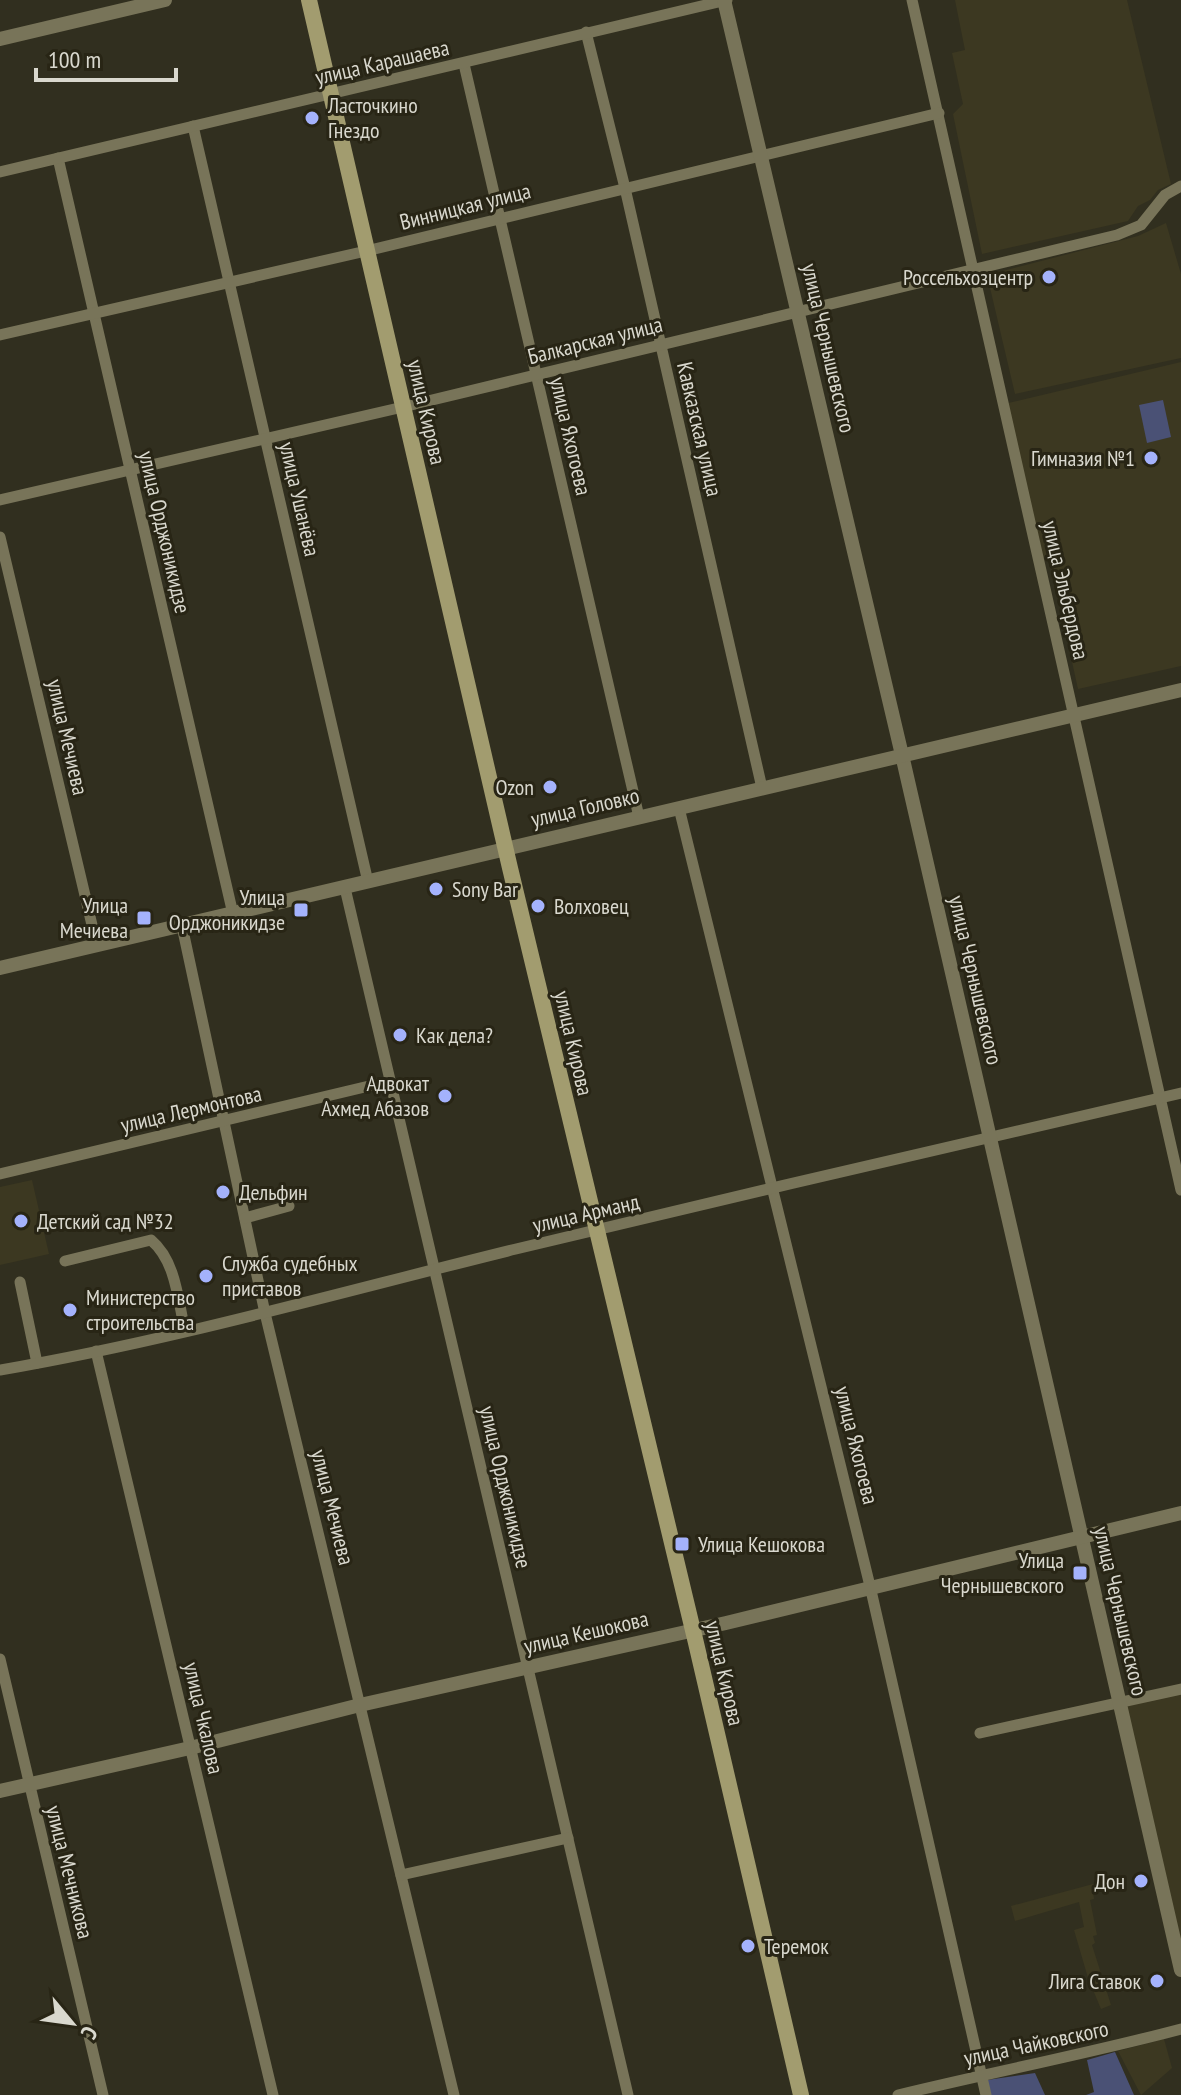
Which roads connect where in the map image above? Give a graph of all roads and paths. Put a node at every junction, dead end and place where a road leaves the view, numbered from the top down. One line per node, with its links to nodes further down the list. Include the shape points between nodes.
1 (165, 0): 6 (street)
2 (309, 0): 8 (main road, улица Кирова)
3 (725, 0): 5 (street, улица Карашаева); 11 (street, улица Чернышевского)
4 (912, 0): 9 (street, улица Эльбердова)
5 (586, 32): 7 (street, улица Карашаева); 15 (street, Кавказская улица)
6 (0, 39)
7 (464, 64): 8 (street, улица Карашаева); 16 (street, улица Яхогоева)
8 (331, 94): 10 (street, улица Карашаева); 17 (main road, улица Кирова)
9 (939, 113): 11 (street, Винницкая улица); 18 (street, улица Эльбердова)
10 (193, 126): 12 (street, улица Карашаева); 19 (street, улица Ушанёва)
11 (761, 154): 15 (street, Винницкая улица); 20 (street, улица Чернышевского)
12 (58, 158): 13 (street, улица Карашаева); 21 (street, улица Орджоникидзе)
13 (0, 172)
14 (1181, 186): 18 (street, Балкарская улица, via 1129,231)
15 (625, 188): 16 (street, Винницкая улица); 23 (street, Кавказская улица)
16 (500, 217): 17 (street, Винницкая улица); 24 (street, улица Яхогоева)
17 (366, 251): 19 (street, Винницкая улица); 25 (main road, улица Кирова)
18 (973, 270): 20 (street, Балкарская улица); 31 (street, улица Эльбердова)
19 (229, 282): 21 (street, Винницкая улица); 26 (street, улица Ушанёва)
20 (798, 312): 23 (street, Балкарская улица); 32 (street, улица Чернышевского)
21 (94, 314): 22 (street, Винницкая улица); 27 (street, улица Орджоникидзе)
22 (0, 335)
23 (660, 345): 24 (street, Балкарская улица); 33 (street, Кавказская улица)
24 (537, 375): 25 (street, Балкарская улица); 35 (street, улица Яхогоева)
25 (403, 407): 26 (street, Балкарская улица); 36 (main road, улица Кирова)
26 (266, 439): 27 (street, Балкарская улица); 37 (street, улица Ушанёва)
27 (130, 470): 28 (street, Балкарская улица); 39 (street, улица Орджоникидзе)
28 (0, 500)
29 (0, 537): 41 (street, улица Мечиева)
30 (1181, 690): 31 (street, улица Головко)
31 (1072, 715): 32 (street, улица Головко); 45 (street, улица Эльбердова)
32 (902, 755): 33 (street, улица Головко); 47 (street, улица Чернышевского)
33 (762, 788): 34 (street, улица Головко)
34 (679, 808): 35 (street, улица Головко); 49 (street, улица Яхогоева)
35 (639, 817): 36 (street, улица Головко)
36 (506, 848): 37 (street, улица Головко); 53 (main road, улица Кирова)
37 (368, 882): 38 (street, улица Головко)
38 (345, 888): 39 (street, улица Головко); 43 (street, улица Орджоникидзе)
39 (233, 914): 40 (street, улица Головко)
40 (182, 926): 41 (street, улица Головко); 46 (street, улица Мечиева)
41 (97, 946): 42 (street, улица Головко)
42 (0, 968)
43 (390, 1081): 46 (street, улица Лермонтова); 55 (street, улица Орджоникидзе)
44 (1181, 1093): 45 (street, улица Арманд)
45 (1159, 1098): 47 (street, улица Арманд); 50 (street, улица Эльбердова)
46 (225, 1122): 48 (street, улица Лермонтова); 52 (street, улица Мечиева)
47 (989, 1138): 49 (street, улица Арманд); 63 (street, улица Чернышевского)
48 (0, 1174)
49 (774, 1189): 53 (street, улица Арманд); 64 (street, улица Яхогоева)
50 (1181, 1190)
51 (289, 1206): 52 (street)
52 (245, 1218): 57 (street, улица Мечиева)
53 (598, 1230): 55 (street, улица Арманд); 65 (main road, улица Кирова)
54 (65, 1261): 58 (street, via 151,1240 172,1274)
55 (435, 1270): 57 (street, улица Арманд); 67 (street, улица Орджоникидзе)
56 (20, 1282): 60 (street)
57 (265, 1313): 58 (street, улица Арманд); 70 (street, улица Мечиева)
58 (185, 1331): 59 (street, улица Арманд)
59 (96, 1351): 60 (street, улица Арманд); 72 (street, улица Чкалова)
60 (37, 1363): 61 (street, улица Арманд)
61 (0, 1370)
62 (1181, 1513): 63 (street, улица Кешокова)
63 (1081, 1536): 64 (street, улица Кешокова); 69 (street, улица Чернышевского)
64 (870, 1586): 65 (street, улица Кешокова); 79 (street, улица Яхогоева)
65 (693, 1630): 67 (street, улица Кешокова); 84 (main road, улица Кирова)
66 (0, 1659): 73 (street, улица Мечникова)
67 (528, 1668): 70 (street, улица Кешокова); 75 (street, улица Орджоникидзе)
68 (1181, 1689): 69 (street)
69 (1120, 1703): 71 (street); 77 (street, улица Чернышевского)
70 (360, 1705): 72 (street, улица Кешокова); 76 (street, улица Мечиева)
71 (980, 1733)
72 (190, 1748): 73 (street, улица Кешокова); 81 (street, улица Чкалова)
73 (29, 1785): 74 (street, улица Кешокова); 80 (street, улица Мечникова)
74 (0, 1791)
75 (568, 1838): 76 (street); 83 (street, улица Орджоникидзе)
76 (401, 1875): 82 (street, улица Мечиева)
77 (1181, 1970)
78 (1181, 2029): 79 (street, улица Чайковского)
79 (981, 2075): 85 (street, улица Чайковского); 86 (street, улица Яхогоева)
80 (103, 2095)
81 (273, 2095)
82 (454, 2095)
83 (628, 2095)
84 (801, 2095)
85 (898, 2095)
86 (986, 2095)

